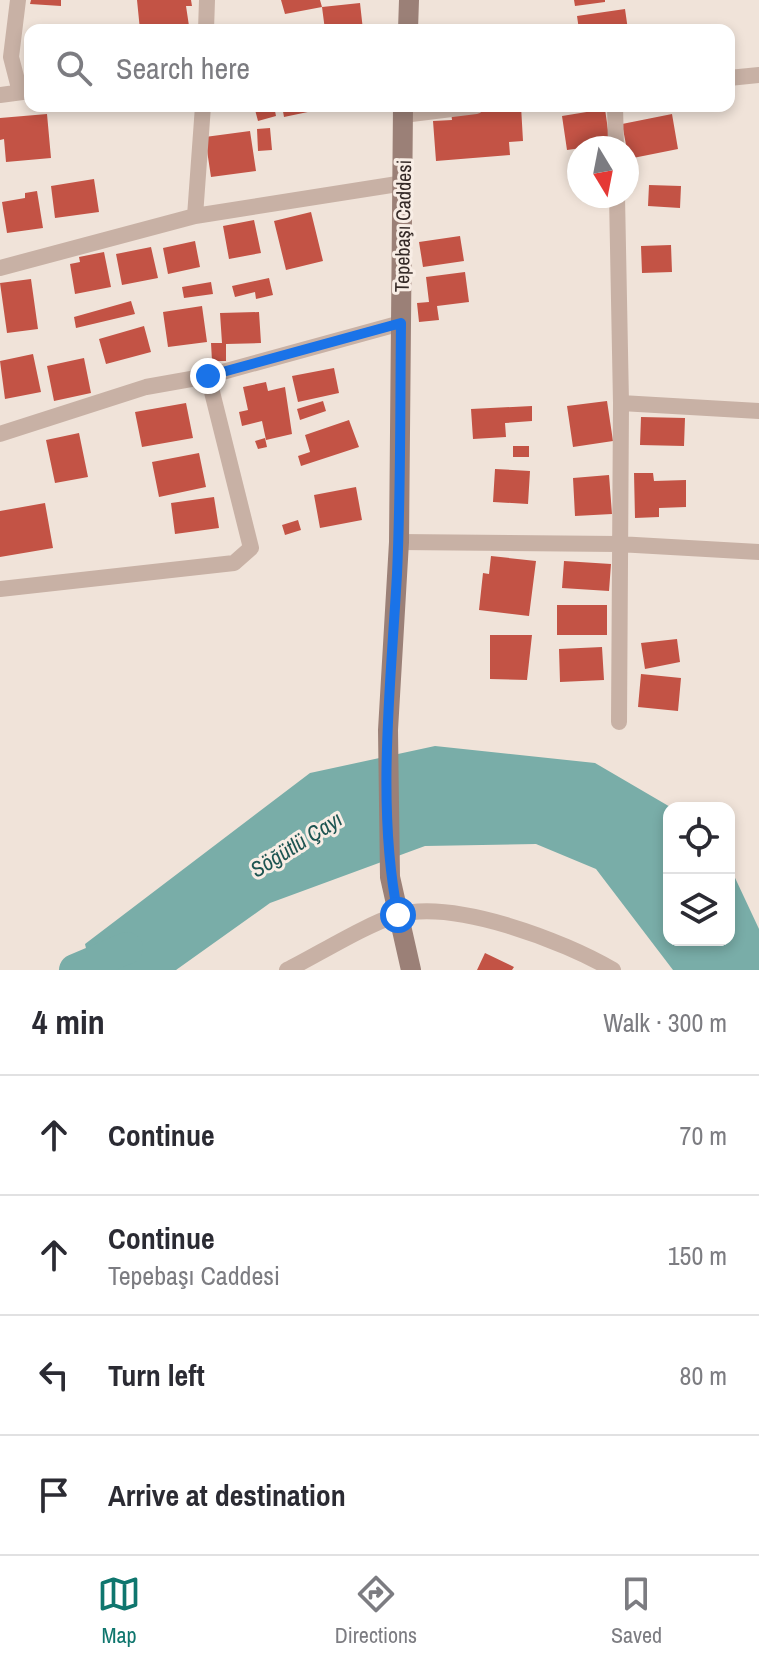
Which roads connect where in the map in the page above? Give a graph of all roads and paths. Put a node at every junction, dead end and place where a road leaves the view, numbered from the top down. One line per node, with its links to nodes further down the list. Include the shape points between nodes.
1 (18, 0): 8 (street, via 11,57)
2 (207, 0): 4 (street)
3 (409, 0): 5 (main road)
4 (206, 24)
5 (408, 24)
6 (759, 75): 7 (street)
7 (735, 77)
8 (24, 90)
9 (24, 92): 10 (street)
10 (0, 95)
11 (203, 112): 17 (street)
12 (403, 112): 15 (main road, Tepebaşı Caddesi)
13 (615, 112): 14 (street)
14 (616, 136)
15 (404, 183): 17 (street); 19 (main road, Tepebaşı Caddesi)
16 (617, 208): 21 (street)
17 (195, 216): 18 (street)
18 (0, 268)
19 (401, 323): 20 (street); 24 (main road, Tepebaşı Caddesi)
20 (208, 376): 23 (street, via 146,387); 27 (street, via 251,548 234,563)
21 (621, 403): 22 (street); 25 (street)
22 (759, 411)
23 (0, 434)
24 (399, 542): 25 (street); 29 (main road, Tepebaşı Caddesi, via 388,730 390,877)
25 (618, 544): 26 (street); 28 (street)
26 (759, 552)
27 (0, 589)
28 (619, 722)
29 (398, 915): 30 (street); 31 (main road, Tepebaşı Caddesi); 32 (street, via 477,916)
30 (287, 970)
31 (411, 970)
32 (613, 970)

